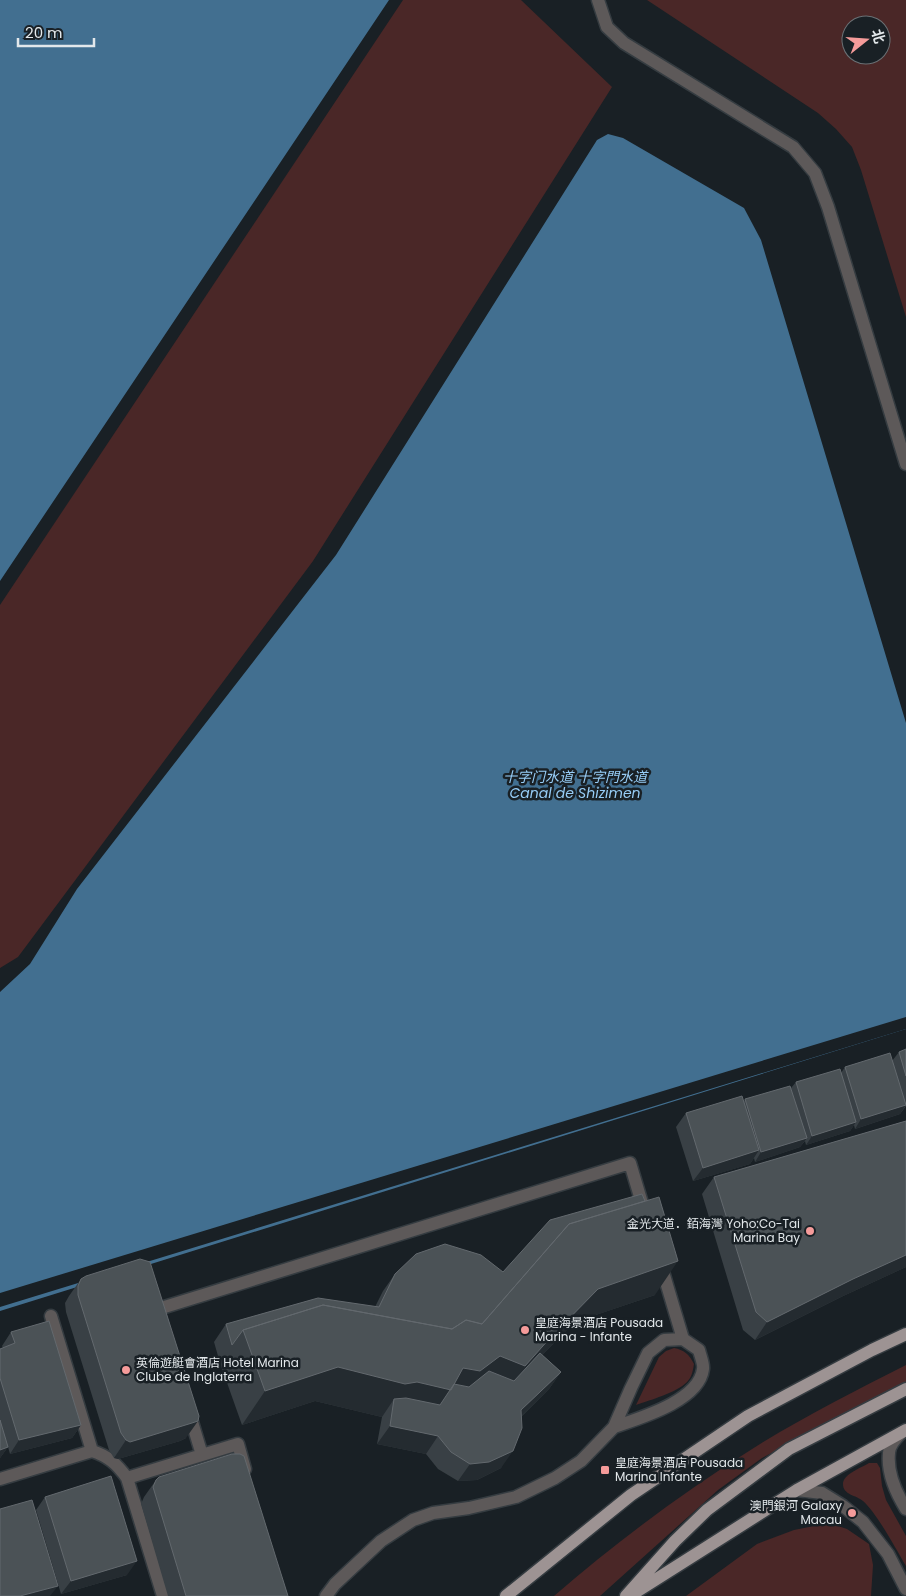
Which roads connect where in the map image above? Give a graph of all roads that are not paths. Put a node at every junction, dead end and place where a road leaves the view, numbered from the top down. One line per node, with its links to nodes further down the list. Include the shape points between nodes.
1 (598, 0): 2 (street, via 608,26 624,43 793,147 815,173)
2 (906, 464)
3 (647, 1218): 6 (street, via 630,1163 158,1310)
4 (658, 1256): 8 (street)
5 (51, 1316): 13 (street)
6 (163, 1328)
7 (906, 1334): 23 (main road, via 748,1416 631,1495)
8 (683, 1339): 11 (street, via 664,1340 648,1353); 11 (street, via 699,1350 703,1369 695,1386 681,1399 659,1411)
9 (906, 1389): 24 (main road, via 789,1449 707,1510 674,1541)
10 (185, 1400): 14 (street)
11 (614, 1427): 22 (street, via 581,1462 516,1497 413,1520 381,1541)
12 (903, 1431): 18 (main road); 19 (street, via 888,1452 896,1491)
13 (92, 1451): 15 (street, via 117,1464); 16 (street)
14 (202, 1454): 15 (street); 17 (street, via 238,1444)
15 (127, 1478): 21 (street)
16 (0, 1480)
17 (249, 1482)
18 (797, 1490): 20 (street, via 822,1493 863,1522 888,1554); 24 (main road)
19 (906, 1509)
20 (906, 1589)
21 (163, 1596)
22 (326, 1596)
23 (506, 1596)
24 (628, 1596)

